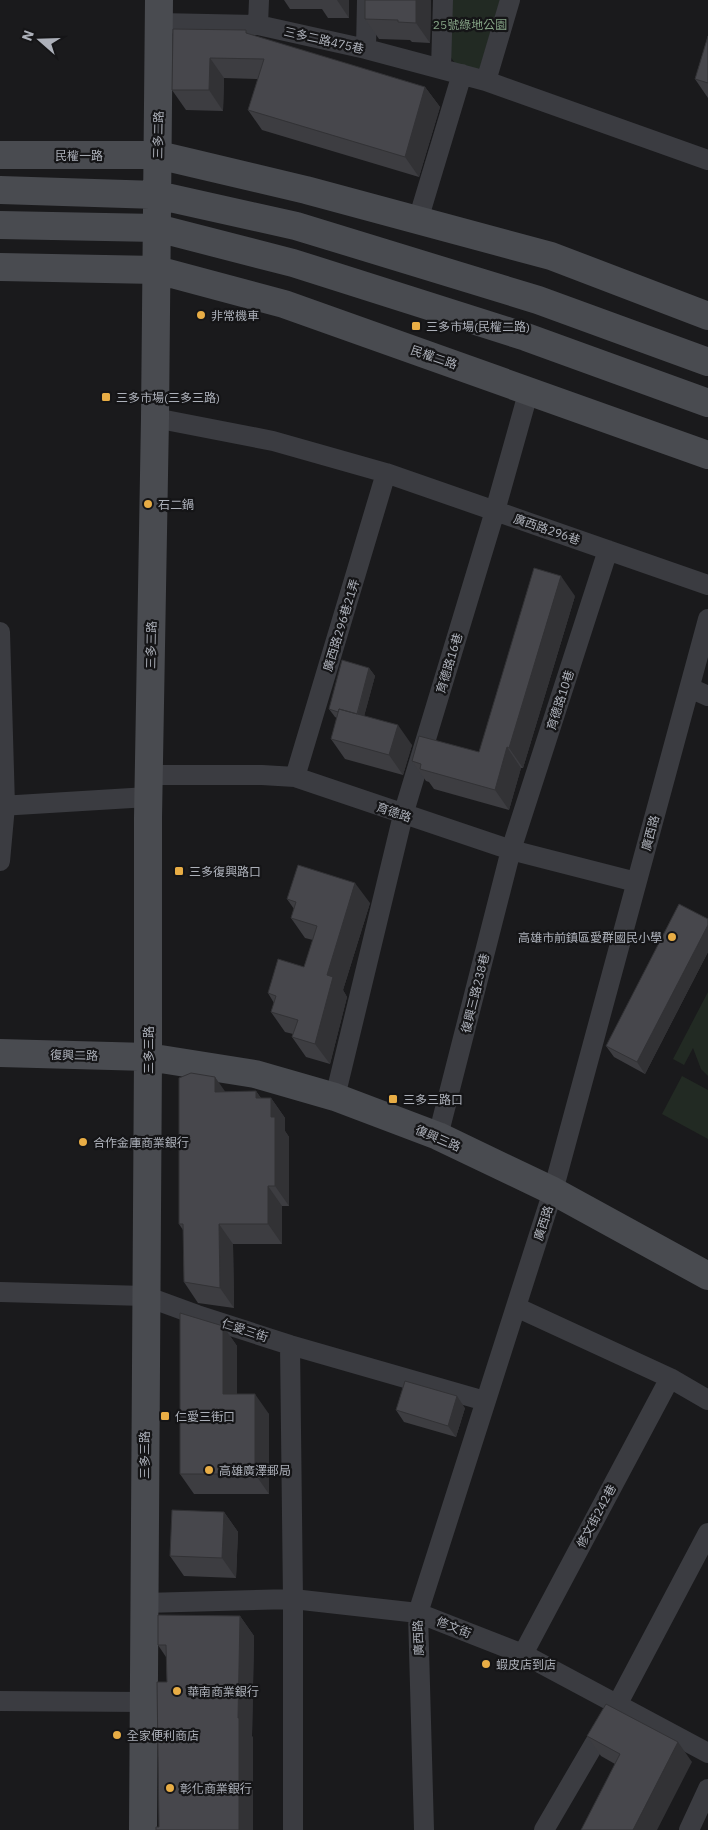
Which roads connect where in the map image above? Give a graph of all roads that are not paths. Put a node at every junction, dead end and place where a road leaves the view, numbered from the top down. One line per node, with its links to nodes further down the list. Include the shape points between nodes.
1 (259, 0): 6 (street)
2 (367, 0): 7 (street)
3 (443, 0): 8 (street)
4 (510, 0): 10 (street)
5 (159, 12): 6 (street, 三多二路475巷); 11 (street, 三多二路)
6 (258, 24): 7 (street, 三多二路475巷)
7 (366, 49): 8 (street, 三多二路475巷)
8 (441, 69): 9 (street, 三多二路475巷)
9 (462, 74): 10 (street, 三多二路475巷); 16 (street)
10 (486, 81): 13 (street, 三多二路475巷)
11 (158, 155): 12 (street, 民權一路); 15 (street, 三多二路); 16 (street)
12 (0, 156)
13 (708, 160)
14 (0, 190): 15 (street)
15 (157, 195): 18 (street, 三多二路); 22 (street, via 296,226 538,300)
16 (418, 220): 21 (street, via 550,256)
17 (0, 226): 18 (street)
18 (157, 228): 20 (street, 三多二路); 24 (street, via 293,263 526,337)
19 (0, 267): 20 (street)
20 (156, 270): 23 (street, 民權二路, via 284,304); 25 (street, 三多三路)
21 (708, 316)
22 (708, 362)
23 (529, 390): 26 (street, 民權二路); 28 (street, 育德路16巷)
24 (708, 403)
25 (155, 418): 27 (street, 廣西路296巷, via 273,441); 35 (street, 三多三路)
26 (708, 455)
27 (386, 473): 28 (street, 廣西路296巷); 34 (street, 廣西路296巷21弄)
28 (495, 511): 29 (street, 廣西路296巷); 37 (street, 育德路16巷)
29 (608, 550): 30 (street, 廣西路296巷); 38 (street, 育德路10巷)
30 (708, 585)
31 (708, 619): 33 (street, 廣西路)
32 (0, 632): 36 (street)
33 (699, 692): 40 (street, 廣西路)
34 (295, 777): 35 (street, 育德路, via 262,775); 37 (street, 育德路)
35 (148, 786): 36 (street, 育德路); 42 (street, 三多三路)
36 (3, 806): 39 (street)
37 (403, 815): 38 (street, 育德路); 43 (street, 育德路16巷)
38 (512, 850): 40 (street, 育德路); 44 (street, 復興三路238巷)
39 (0, 861)
40 (636, 882): 45 (street, 廣西路)
41 (0, 1053): 42 (street, 復興二路)
42 (148, 1057): 43 (street, 復興三路, via 256,1074); 48 (street, 三多三路)
43 (335, 1097): 44 (street, 復興三路)
44 (438, 1136): 45 (street, 復興三路)
45 (553, 1191): 46 (street, 復興三路); 49 (street, 廣西路)
46 (708, 1276)
47 (0, 1292): 48 (street, 仁愛三街)
48 (145, 1296): 50 (street, 仁愛三街); 56 (street, 三多三路)
49 (516, 1307): 51 (street); 53 (street, 廣西路)
50 (290, 1345): 53 (street, 仁愛三街); 55 (street)
51 (670, 1378): 52 (street); 58 (street, 修文街242巷)
52 (708, 1400)
53 (485, 1401): 57 (street, 廣西路)
54 (708, 1533): 61 (street)
55 (293, 1599): 56 (street, 修文街); 57 (street, 修文街); 65 (street)
56 (144, 1603): 60 (street, 三多三路)
57 (418, 1613): 58 (street, 修文街); 66 (street, 廣西路)
58 (523, 1654): 61 (street, 修文街)
59 (0, 1700): 60 (street)
60 (144, 1702): 64 (street, 三多三路)
61 (617, 1704): 62 (street, 修文街); 67 (street)
62 (708, 1753)
63 (708, 1789): 68 (street)
64 (143, 1830)
65 (293, 1830)
66 (424, 1830)
67 (544, 1830)
68 (688, 1830)

